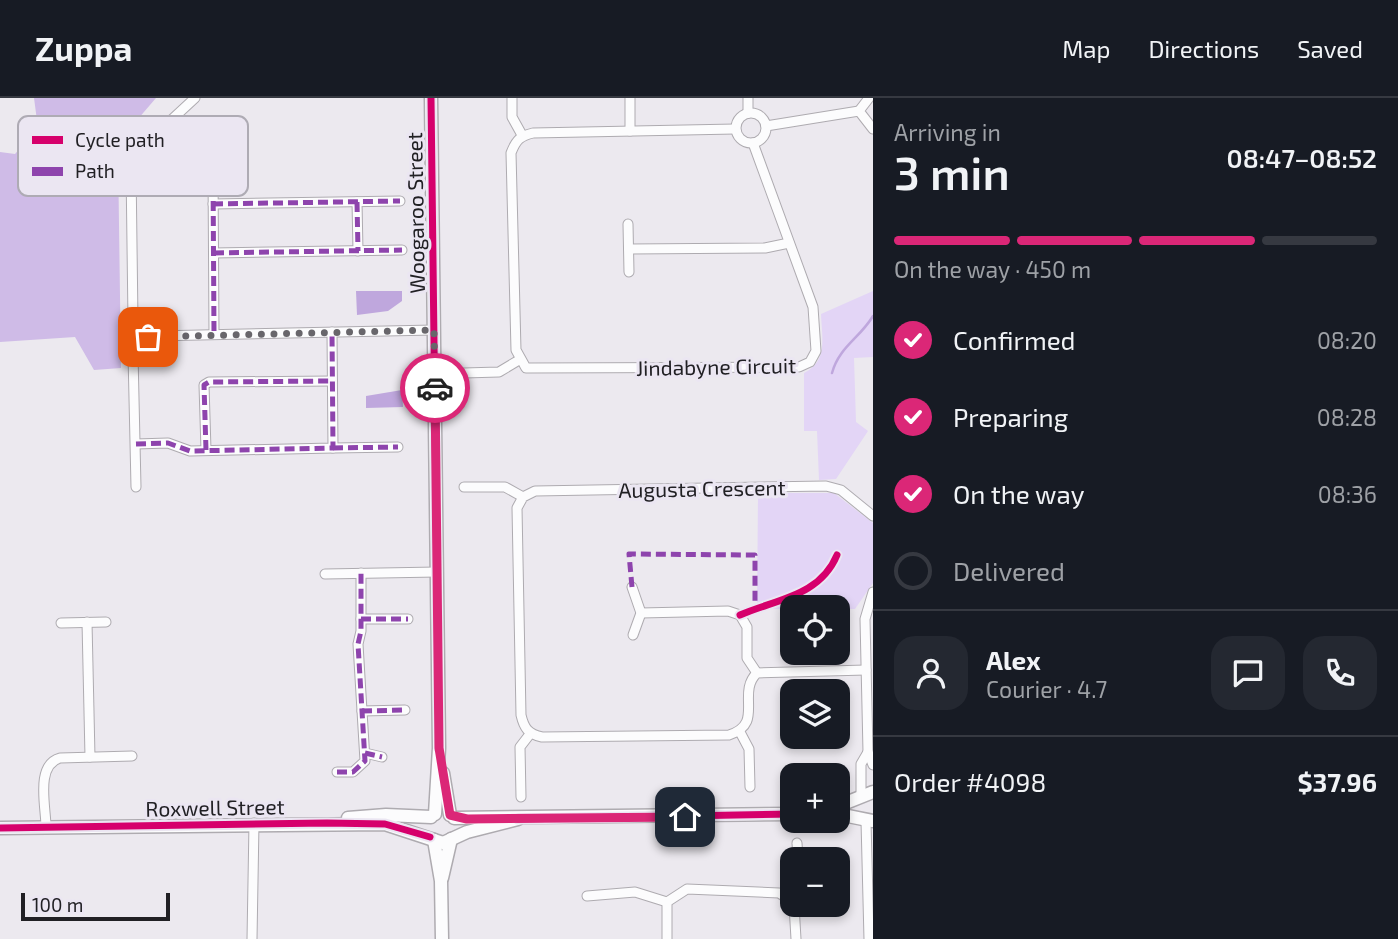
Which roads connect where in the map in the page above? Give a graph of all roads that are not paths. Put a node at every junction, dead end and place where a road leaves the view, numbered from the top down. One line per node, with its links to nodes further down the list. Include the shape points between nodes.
1 (195, 98): 9 (street)
2 (431, 98): 28 (main road, Woogaroo Street)
3 (512, 98): 14 (street, via 512,117)
4 (630, 98): 13 (street)
5 (748, 98): 8 (street)
6 (869, 98): 7 (street)
7 (859, 111): 10 (street); 12 (street)
8 (748, 113): 10 (street, via 760,116); 11 (street, via 738,119)
9 (176, 116)
10 (766, 126): 15 (street, via 763,137)
11 (736, 129): 13 (street); 15 (street, via 741,140)
12 (873, 129)
13 (630, 131): 14 (street)
14 (522, 135): 32 (street, via 511,153)
15 (753, 143): 22 (street, Jindabyne Circuit)
16 (131, 196): 31 (street, via 133,321)
17 (213, 196): 20 (street)
18 (400, 201): 19 (street)
19 (357, 202): 20 (street); 25 (street)
20 (213, 204): 26 (street)
21 (628, 224): 23 (street)
22 (789, 243): 23 (street, via 765,248); 32 (street, Jindabyne Circuit, via 813,307 816,351 810,362 799,367 537,370 526,368)
23 (629, 249): 27 (street)
24 (402, 250): 25 (street)
25 (358, 251): 26 (street)
26 (214, 253): 30 (street)
27 (629, 272)
28 (434, 330): 29 (street); 43 (main road, Woogaroo Street)
29 (332, 332): 30 (street); 34 (street)
30 (214, 334): 31 (street, via 155,335)
31 (142, 340): 35 (street, via 134,354)
32 (519, 360): 33 (street, via 499,372)
33 (464, 373)
34 (332, 381): 37 (street); 38 (street, via 209,382 204,386)
35 (136, 444): 38 (street, via 168,443 190,451); 39 (street)
36 (398, 447): 37 (street)
37 (333, 448): 38 (street)
38 (206, 450)
39 (136, 487)
40 (464, 487): 41 (street, Augusta Crescent, via 505,487)
41 (523, 497): 42 (street, Augusta Crescent, via 535,491 826,486 841,490); 60 (street, via 517,508 521,715)
42 (873, 516)
43 (437, 572): 44 (street); 61 (main road, Woogaroo Street)
44 (361, 573): 45 (street); 49 (street)
45 (325, 574)
46 (632, 587): 48 (street)
47 (873, 592): 55 (street, via 865,619)
48 (641, 614): 54 (street); 56 (street, via 728,611 740,615 747,628 747,657)
49 (361, 619): 50 (street); 58 (street)
50 (408, 619)
51 (87, 622): 52 (street); 53 (street); 65 (street)
52 (106, 622)
53 (61, 623)
54 (633, 635)
55 (866, 670): 56 (street); 62 (street)
56 (757, 673): 59 (street, via 748,688 747,723)
57 (405, 710): 58 (street)
58 (362, 711): 63 (street)
59 (740, 732): 60 (street); 69 (street, via 749,749)
60 (530, 734): 71 (street, via 520,747)
61 (439, 748): 73 (main road, Woogaroo Street); 74 (main road, Woogaroo Street)
62 (868, 752): 67 (street); 70 (street, via 861,764)
63 (365, 753): 66 (street); 68 (street, via 360,768)
64 (132, 756): 65 (street)
65 (90, 757): 79 (street, via 60,758 47,766)
66 (382, 757)
67 (873, 765)
68 (337, 772)
69 (750, 788)
70 (864, 795): 76 (main road, via 856,808)
71 (521, 797)
72 (780, 814): 75 (main road)
73 (433, 816): 74 (main road); 78 (main road, Roxwell Street, via 356,816); 82 (main road, Woogaroo Street, via 427,827)
74 (452, 816): 75 (main road); 81 (main road, Woogaroo Street, via 457,827)
75 (519, 819): 81 (main road)
76 (866, 819): 94 (street)
77 (254, 823): 78 (main road, Roxwell Street); 79 (main road, Roxwell Street); 90 (street)
78 (327, 823): 82 (main road, Roxwell Street, via 385,824)
79 (46, 827): 80 (main road, Roxwell Street)
80 (0, 828)
81 (453, 838): 82 (main road, via 443,843); 85 (main road, Woogaroo Street)
82 (432, 839): 85 (main road, Woogaroo Street)
83 (797, 843): 84 (street)
84 (797, 847)
85 (441, 881): 91 (main road, Woogaroo Street)
86 (587, 895): 88 (street, via 635,892)
87 (780, 900): 88 (street, via 687,889)
88 (667, 902): 92 (street)
89 (793, 917): 93 (street)
90 (252, 939)
91 (442, 939)
92 (667, 939)
93 (796, 939)
94 (869, 939)

